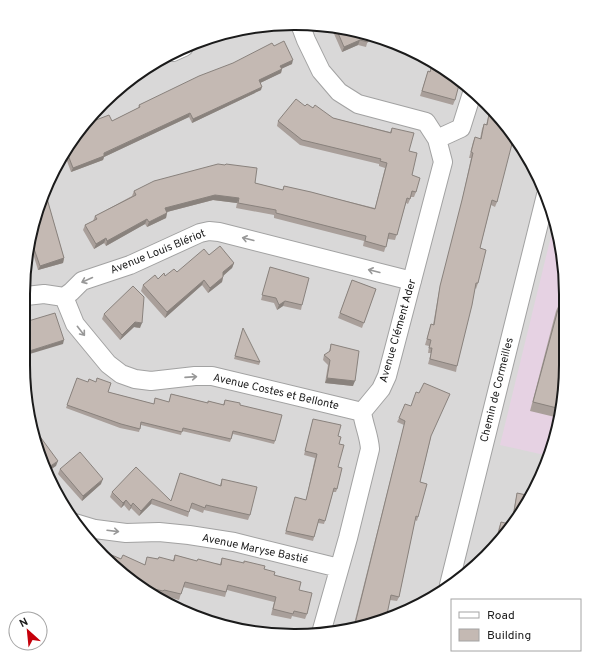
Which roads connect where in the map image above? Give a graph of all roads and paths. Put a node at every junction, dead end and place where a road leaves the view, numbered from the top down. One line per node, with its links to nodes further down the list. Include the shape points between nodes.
1 (302, 30): 3 (street, Avenue Clément Ader, via 321,71 339,92 358,104 426,122)
2 (471, 97): 3 (street, via 461,128)
3 (437, 139): 5 (street, Avenue Clément Ader, via 443,162)
4 (544, 205): 11 (street, Chemin de Cormeilles)
5 (412, 281): 7 (street, Avenue Louis Blériot, one-way to 7, via 209,231 130,265 82,281); 8 (street, Avenue Clément Ader, via 387,376)
6 (30, 295): 7 (street)
7 (64, 296): 8 (street, Avenue Costes et Bellonte, one-way to 8, via 75,324 108,364 121,374 151,381 212,376)
8 (362, 412): 10 (street, via 370,449)
9 (85, 526): 10 (street, Avenue Maryse Bastié, one-way to 10, via 126,533 160,532 234,542)
10 (339, 568): 12 (street)
11 (451, 577)
12 (323, 627)

